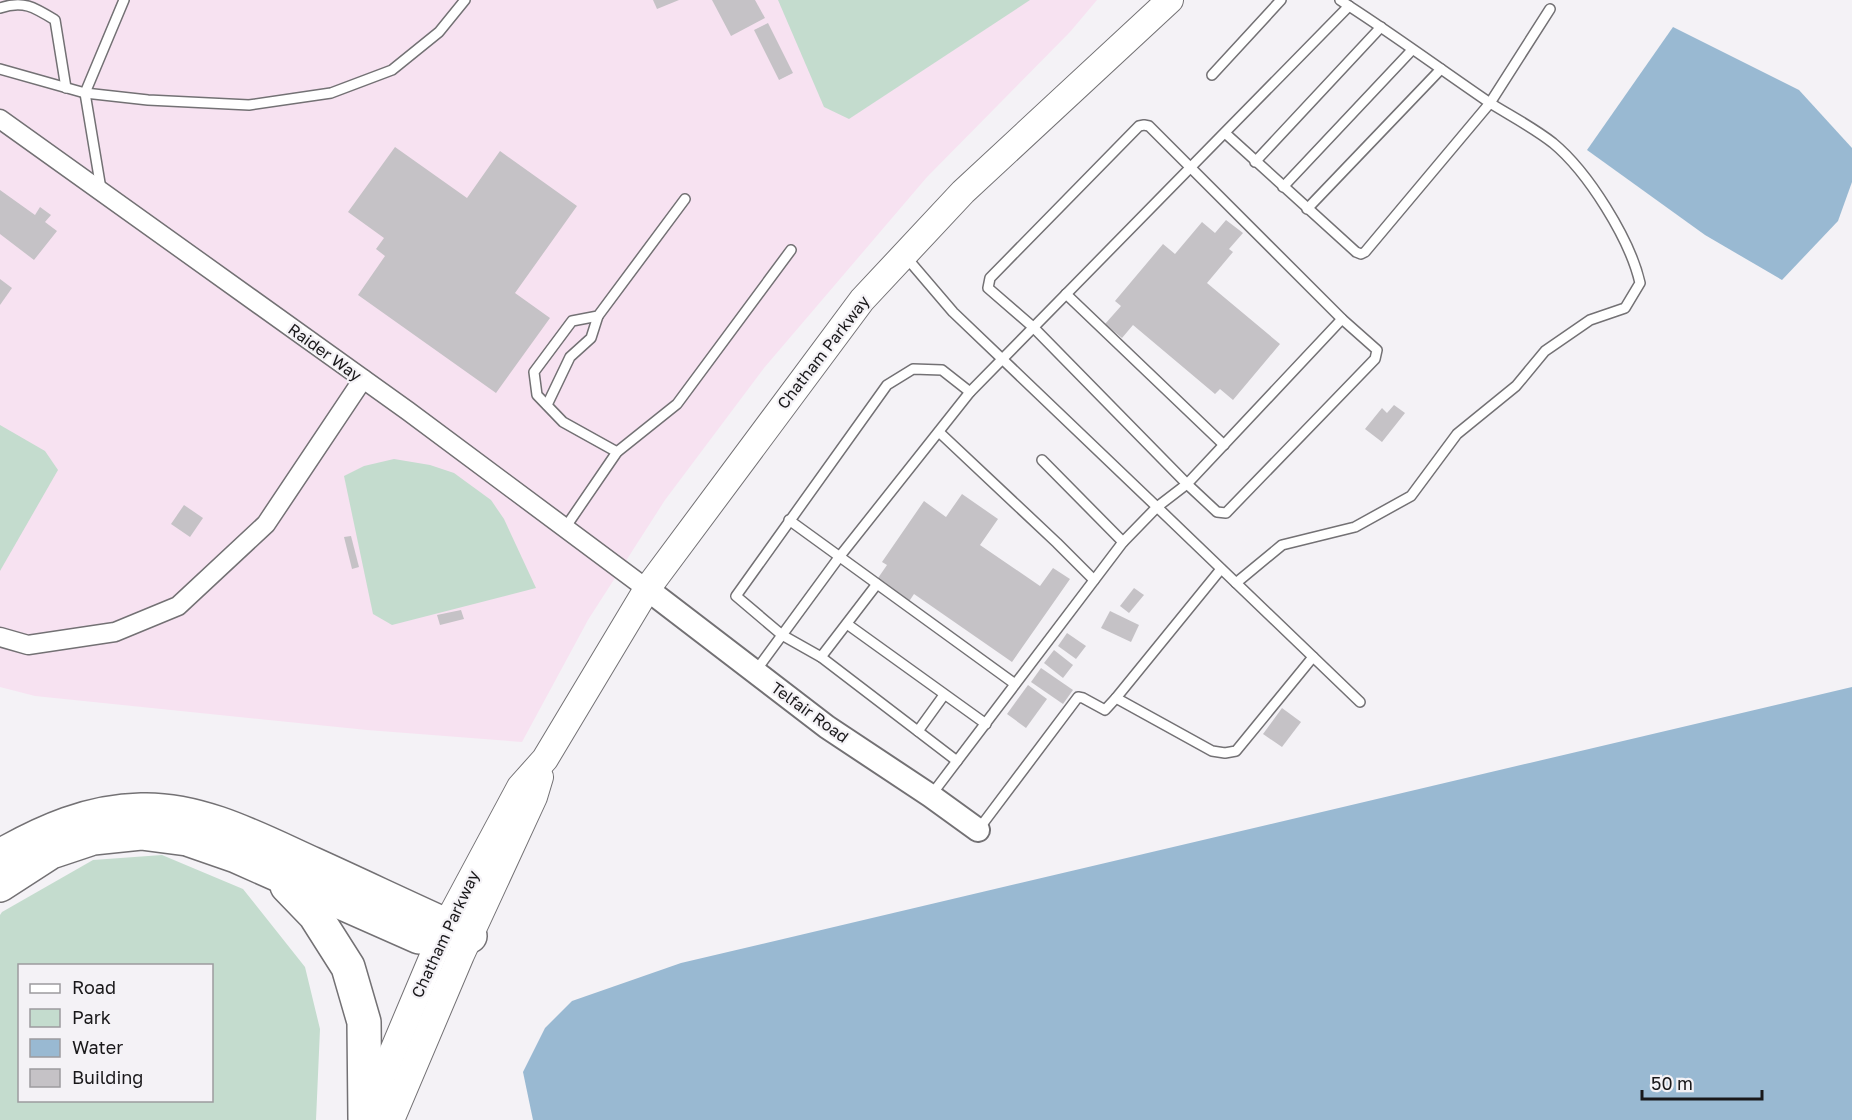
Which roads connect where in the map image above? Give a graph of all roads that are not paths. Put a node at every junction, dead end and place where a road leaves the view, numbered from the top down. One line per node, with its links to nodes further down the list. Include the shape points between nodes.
1 (465, 0): 15 (lane, via 439,32 392,70 331,93 249,105)
2 (1169, 0): 26 (main road, Chatham Parkway, via 963,192)
3 (1281, 0): 13 (lane)
4 (1340, 0): 6 (lane)
5 (124, 1): 15 (lane)
6 (1349, 6): 9 (lane); 18 (lane)
7 (0, 8): 14 (lane, via 12,1 28,3 55,20)
8 (1550, 9): 16 (lane)
9 (1381, 27): 10 (lane); 19 (lane)
10 (1412, 50): 12 (lane); 21 (lane)
11 (0, 69): 14 (lane)
12 (1441, 69): 16 (lane); 24 (lane)
13 (1212, 75)
14 (66, 88): 15 (lane)
15 (85, 93): 22 (lane)
16 (1490, 103): 24 (lane, via 1365,252 1356,252); 47 (lane, via 1553,144 1594,188 1635,263 1640,283 1624,308 1590,320 1545,351 1516,386 1457,434 1411,496 1355,527 1282,545)
17 (0, 119): 22 (street, Raider Way)
18 (1225, 133): 19 (lane); 20 (lane)
19 (1255, 162): 21 (lane)
20 (1191, 167): 27 (lane); 29 (lane); 30 (lane, via 1149,126 1139,126 990,278 988,288)
21 (1282, 187): 24 (lane)
22 (101, 191): 32 (street, Raider Way)
23 (685, 199): 28 (lane)
24 (1307, 209)
25 (791, 250): 37 (lane, via 677,404)
26 (904, 255): 31 (lane, via 953,312); 49 (main road, Chatham Parkway, via 861,300)
27 (1066, 294): 30 (lane); 36 (lane)
28 (598, 316): 34 (lane, via 591,338 570,357); 34 (lane, via 572,321 534,372 537,395)
29 (1342, 319): 36 (lane); 39 (lane, via 1377,350 1375,359 1226,513 1217,512)
30 (1033, 327): 31 (lane); 39 (lane)
31 (1002, 358): 33 (lane); 40 (lane)
32 (363, 379): 42 (street, Raider Way); 52 (street, via 266,525 178,606 116,632 28,645)
33 (970, 392): 35 (lane); 41 (lane, via 942,370 913,369 887,386)
34 (547, 405): 37 (lane, via 563,422)
35 (939, 432): 44 (lane); 46 (lane)
36 (1224, 445): 39 (lane)
37 (617, 452): 42 (lane)
38 (1042, 460): 43 (lane)
39 (1187, 484): 40 (lane)
40 (1157, 507): 43 (lane); 45 (lane)
41 (789, 520): 44 (lane); 51 (lane, via 736,596)
42 (565, 528): 49 (street, Raider Way)
43 (1123, 542): 46 (lane)
44 (840, 556): 48 (lane); 51 (lane)
45 (1221, 569): 47 (lane); 58 (lane)
46 (1094, 580): 56 (lane)
47 (1236, 583): 54 (lane)
48 (878, 584): 50 (lane); 56 (lane)
49 (647, 589): 55 (street, Telfair Road); 68 (main road, Chatham Parkway, via 545,759 534,797)
50 (847, 624): 53 (lane); 57 (lane)
51 (782, 634): 53 (lane); 55 (lane)
52 (0, 638)
53 (821, 657): 61 (lane)
54 (1313, 657): 58 (lane, via 1236,751 1212,751); 59 (lane)
55 (755, 672): 63 (street, Telfair Road, via 827,727)
56 (1015, 684): 60 (lane)
57 (944, 695): 60 (lane); 61 (lane)
58 (1116, 698): 64 (lane, via 1105,710 1078,697)
59 (1360, 702)
60 (986, 724): 62 (lane)
61 (918, 731): 62 (lane)
62 (957, 760): 63 (lane)
63 (931, 796): 64 (street, Telfair Road)
64 (978, 830)
65 (0, 856): 68 (highway, via 47,831 110,812 183,814 264,842)
66 (236, 856): 67 (highway, via 187,839 141,833 93,838 51,852); 68 (highway); 69 (highway, via 288,886 315,915 348,967 364,1022)
67 (0, 885)
68 (454, 940): 69 (main road, Chatham Parkway)
69 (374, 1119)

